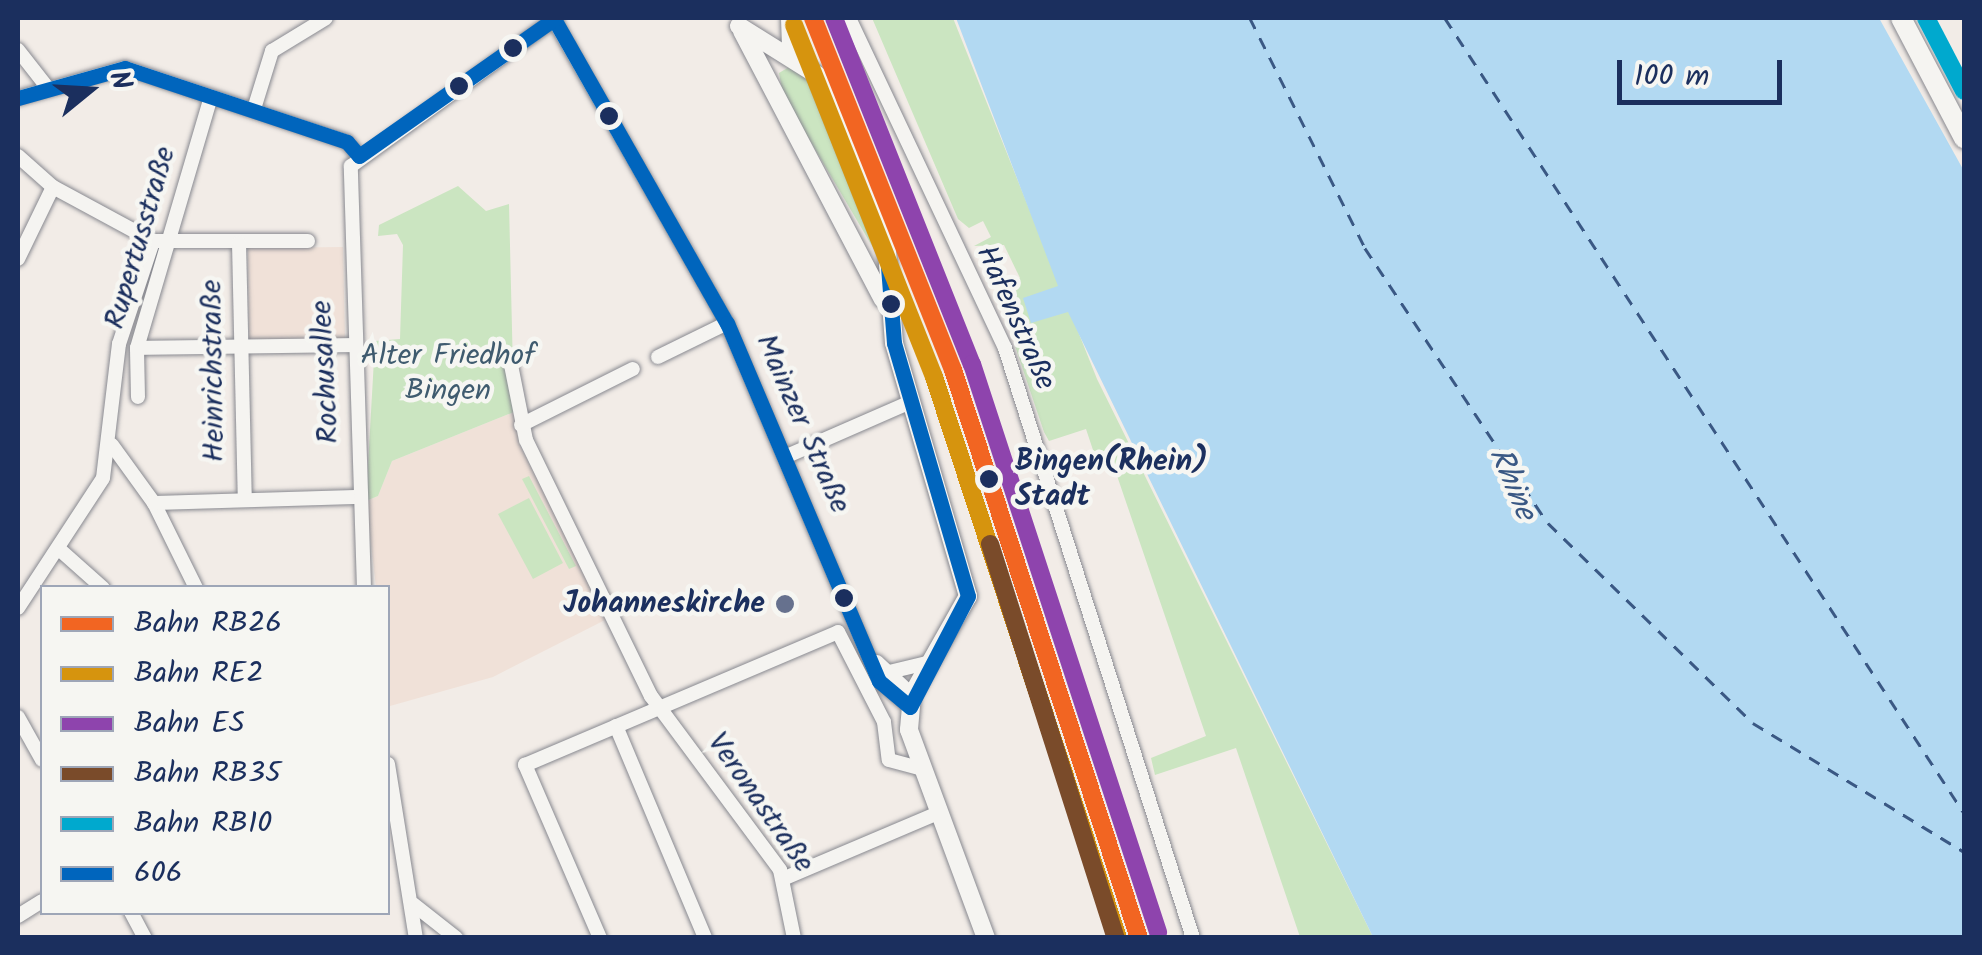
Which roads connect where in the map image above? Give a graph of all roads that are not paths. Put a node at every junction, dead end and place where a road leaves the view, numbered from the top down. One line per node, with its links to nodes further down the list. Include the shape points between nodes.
1 (326, 18): 13 (street, via 272,50)
2 (554, 18): 16 (street); 25 (street, Mainzer Straße)
3 (788, 18): 8 (street)
4 (848, 18): 68 (street, Hafenstraße, via 1006,348)
5 (1901, 18): 14 (main road)
6 (736, 22): 8 (main road); 9 (main road)
7 (18, 50): 10 (street)
8 (789, 54): 9 (main road, via 774,60); 21 (main road, via 817,75)
9 (772, 84): 23 (main road)
10 (47, 87): 11 (street, via 113,67); 12 (street)
11 (211, 97): 13 (street); 19 (street, Rupertusstraße)
12 (18, 98)
13 (254, 109): 16 (street, via 347,142)
14 (1964, 138)
15 (18, 156): 17 (street)
16 (359, 156): 26 (street, Rochusallee, via 348,182)
17 (53, 187): 19 (street); 22 (street)
18 (308, 241): 20 (street)
19 (158, 242): 20 (street); 28 (street, Rupertusstraße); 35 (street, via 119,344)
20 (239, 244): 27 (street, Heinrichstraße)
21 (886, 250): 23 (main road); 24 (main road)
22 (18, 259)
23 (868, 260): 24 (main road)
24 (890, 320): 33 (main road)
25 (727, 323): 29 (street); 36 (street, Mainzer Straße)
26 (351, 345): 27 (street); 37 (street, Rochusallee)
27 (241, 346): 28 (street); 38 (street, Heinrichstraße)
28 (138, 348): 32 (street, Rupertusstraße)
29 (658, 357)
30 (511, 365): 34 (street, Veronastraße)
31 (633, 369): 34 (street)
32 (138, 397)
33 (913, 402): 36 (street); 46 (main road, via 968,596)
34 (521, 424): 49 (street, Veronastraße)
35 (112, 445): 39 (street); 40 (street, via 103,478)
36 (787, 456): 45 (street, Mainzer Straße)
37 (356, 497): 38 (street); 43 (street, Rochusallee)
38 (245, 498): 39 (street)
39 (154, 503): 42 (street)
40 (59, 548): 41 (street); 44 (street)
41 (100, 585)
42 (195, 585)
43 (364, 585)
44 (18, 608)
45 (870, 651): 47 (street, Mainzer Straße); 48 (street, Mainzer Straße, via 878,681)
46 (931, 662): 47 (street); 48 (main road)
47 (884, 673): 48 (street, Mainzer Straße)
48 (911, 701): 53 (main road)
49 (658, 708): 51 (street); 53 (street, via 838,632 884,722 889,760); 56 (street, Veronastraße)
50 (18, 718): 52 (street)
51 (616, 726): 64 (street, via 525,766); 65 (street)
52 (40, 756)
53 (918, 768): 55 (main road)
54 (390, 775): 58 (street)
55 (936, 814): 56 (street); 67 (main road)
56 (784, 878): 66 (street, Veronastraße)
57 (40, 903): 60 (street)
58 (413, 904): 62 (street); 63 (street)
59 (133, 915): 61 (street)
60 (18, 916)
61 (146, 938)
62 (416, 938)
63 (456, 938)
64 (600, 938)
65 (705, 938)
66 (794, 938)
67 (986, 938)
68 (1193, 938)

